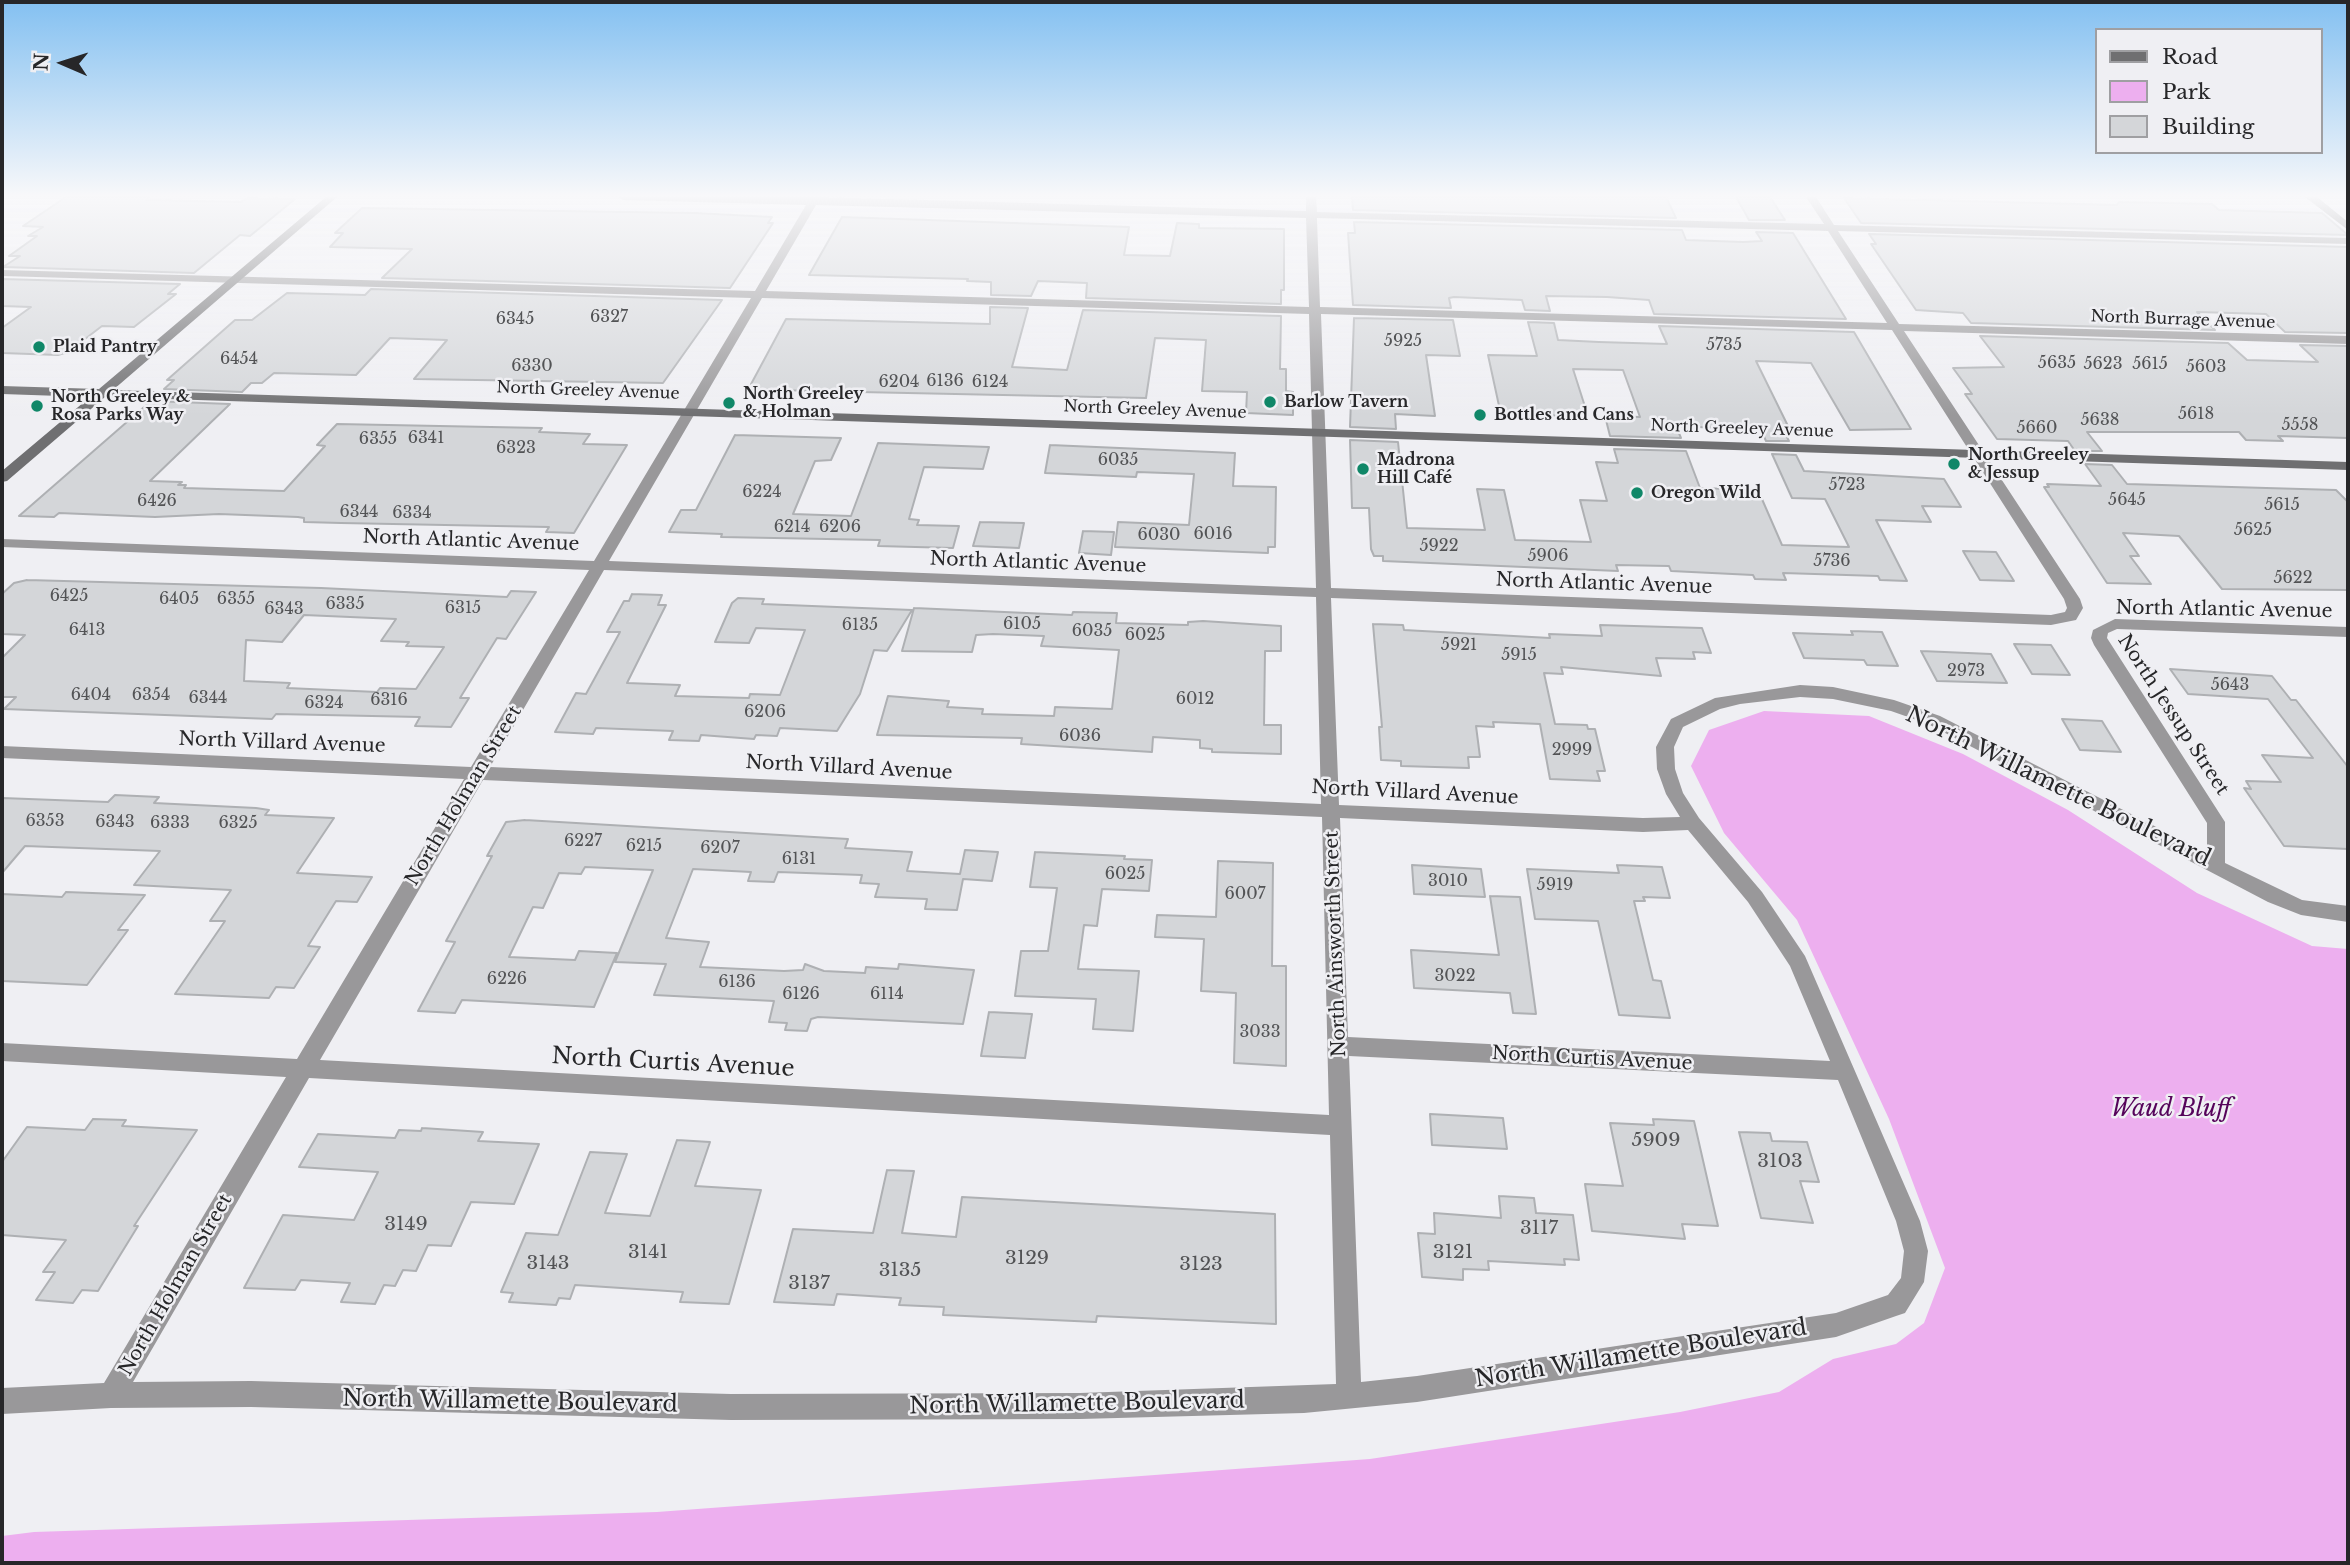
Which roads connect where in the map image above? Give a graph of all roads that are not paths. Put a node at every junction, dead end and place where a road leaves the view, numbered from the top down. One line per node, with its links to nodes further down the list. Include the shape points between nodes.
1 (244, 270): 6 (main road)
2 (772, 270): 7 (street, North Holman Street)
3 (1313, 270): 8 (street, North Ainsworth Street)
4 (1859, 270): 9 (street)
5 (2, 273): 6 (street, North Burrage Avenue)
6 (232, 280): 7 (street, North Burrage Avenue); 12 (main road)
7 (756, 296): 8 (street, North Burrage Avenue); 13 (street, North Holman Street)
8 (1314, 311): 9 (street, North Burrage Avenue); 14 (street, North Ainsworth Street)
9 (1895, 327): 10 (street, North Burrage Avenue); 15 (street)
10 (2348, 340)
11 (2, 390): 12 (main road, North Greeley Avenue)
12 (99, 393): 13 (main road, North Greeley Avenue); 17 (main road)
13 (691, 412): 14 (main road, North Greeley Avenue); 19 (street, North Holman Street)
14 (1317, 433): 15 (main road, North Greeley Avenue); 20 (street, North Ainsworth Street)
15 (1977, 454): 16 (main road, North Greeley Avenue); 20 (street, North Atlantic Avenue, via 2072,599 2076,608 2071,616 2051,620)
16 (2348, 466)
17 (2, 478)
18 (2, 543): 19 (street, North Atlantic Avenue)
19 (600, 566): 20 (street, North Atlantic Avenue); 24 (street, North Holman Street)
20 (1326, 594): 25 (street, North Ainsworth Street)
21 (2101, 630): 22 (street, North Atlantic Avenue, via 2115,624); 27 (street, North Jessup Street, via 2102,645 2216,822)
22 (2348, 632)
23 (2, 752): 24 (street, North Villard Avenue)
24 (478, 772): 25 (street, North Villard Avenue); 31 (street, North Holman Street)
25 (1332, 810): 26 (street, North Villard Avenue, via 1643,825); 29 (street, North Ainsworth Street)
26 (1693, 823): 27 (street, North Willamette Boulevard, via 1666,769 1665,747 1677,723 1716,704 1800,691 1861,698 1934,720); 32 (street, North Willamette Boulevard, via 1755,897 1798,962)
27 (2216, 864): 28 (street, North Willamette Boulevard, via 2301,907)
28 (2348, 914)
29 (1339, 1046): 32 (street, North Curtis Avenue); 33 (street, North Ainsworth Street)
30 (2, 1052): 31 (street, North Curtis Avenue)
31 (303, 1069): 33 (street, North Curtis Avenue); 34 (street, North Holman Street)
32 (1845, 1071): 35 (street, North Willamette Boulevard, via 1908,1221 1916,1251 1912,1282 1896,1304 1836,1325)
33 (1342, 1126): 35 (street, North Ainsworth Street)
34 (111, 1395): 35 (street, North Willamette Boulevard, via 251,1394 731,1407 1080,1406); 36 (street, North Willamette Boulevard)
35 (1349, 1396)
36 (2, 1401)

